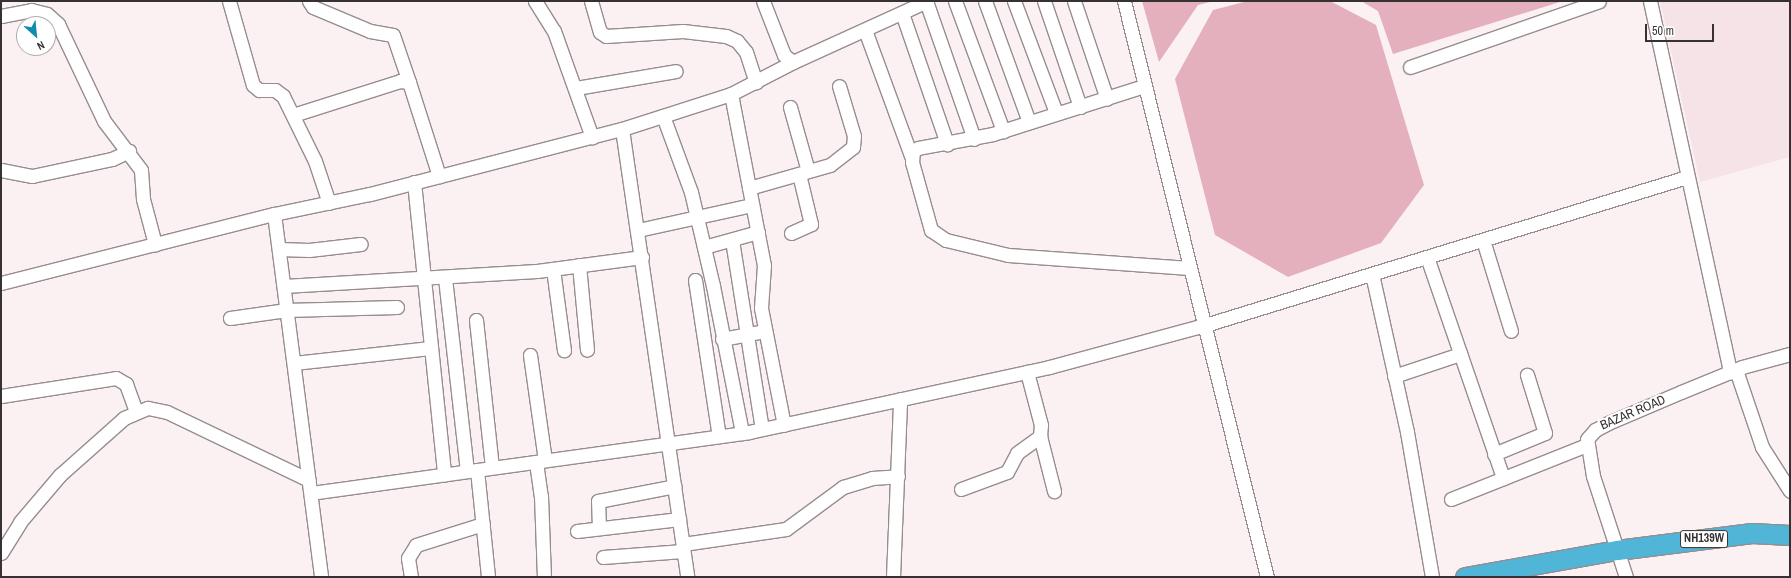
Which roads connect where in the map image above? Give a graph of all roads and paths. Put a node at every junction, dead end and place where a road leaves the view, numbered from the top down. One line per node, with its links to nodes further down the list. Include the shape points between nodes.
1 (229, 1): 31 (street, via 253,85 259,90 279,92)
2 (309, 1): 21 (street, via 313,7 370,31 394,35)
3 (535, 1): 25 (street, via 554,31)
4 (591, 1): 22 (street, via 600,32 606,36 683,31 726,36 737,41 746,52)
5 (763, 1): 18 (street, via 784,55)
6 (926, 1): 15 (street); 37 (street)
7 (955, 1): 35 (street)
8 (985, 1): 33 (street)
9 (1014, 1): 30 (street)
10 (1044, 1): 29 (street)
11 (1074, 1): 27 (street)
12 (1124, 1): 24 (street)
13 (1599, 1): 19 (street)
14 (1650, 1): 44 (street)
15 (902, 13): 17 (street); 38 (street)
16 (1, 16): 39 (street, via 31,10 47,14 58,24 104,121)
17 (865, 30): 18 (street); 40 (street)
18 (793, 62): 22 (street)
19 (1410, 67)
20 (676, 71): 25 (street)
21 (409, 82): 31 (street, via 400,81); 43 (street)
22 (756, 82): 26 (street)
23 (839, 86): 42 (street, via 855,143 834,163)
24 (1144, 86): 27 (street); 63 (street)
25 (576, 88): 36 (street)
26 (731, 94): 32 (street); 46 (street)
27 (1107, 99): 29 (street)
28 (790, 107): 42 (street)
29 (1080, 107): 30 (street)
30 (1056, 112): 33 (street)
31 (293, 115): 47 (street, via 315,161)
32 (663, 116): 34 (street); 50 (street, via 691,192)
33 (1030, 122): 35 (street)
34 (622, 129): 36 (street); 51 (street)
35 (1003, 131): 37 (street)
36 (592, 136): 43 (street)
37 (974, 139): 38 (street)
38 (947, 144): 40 (street, via 918,148)
39 (129, 151): 41 (street, via 112,159 32,176); 56 (street, via 141,170 143,199)
40 (911, 156): 63 (street, via 931,230 946,240 1008,255)
41 (1, 170)
42 (804, 173): 46 (street); 53 (street, via 811,224)
43 (439, 176): 45 (street)
44 (1687, 177): 55 (street); 87 (street)
45 (414, 182): 47 (street); 67 (street)
46 (749, 188): 48 (street)
47 (329, 203): 49 (street)
48 (752, 205): 50 (street); 52 (street)
49 (274, 214): 56 (street); 59 (street)
50 (697, 219): 51 (street); 58 (street)
51 (638, 230): 60 (street)
52 (758, 232): 54 (street); 76 (street, via 765,271 761,308)
53 (791, 233)
54 (732, 240): 58 (street); 78 (street)
55 (1483, 240): 61 (street); 77 (street)
56 (155, 244): 69 (street)
57 (362, 244): 59 (street, via 309,250)
58 (704, 247): 79 (street)
59 (279, 249): 70 (street)
60 (642, 257): 62 (street); 99 (street)
61 (1427, 257): 65 (street); 83 (street)
62 (580, 265): 64 (street); 82 (street)
63 (1190, 268): 75 (street)
64 (553, 269): 66 (street); 81 (street)
65 (1372, 274): 75 (street); 90 (street)
66 (445, 278): 67 (street); 104 (street)
67 (424, 280): 70 (street); 80 (street)
68 (695, 280): 97 (street)
69 (1, 283)
70 (284, 286): 72 (street)
71 (398, 307): 72 (street)
72 (286, 310): 73 (street); 86 (street)
73 (230, 318)
74 (476, 320): 103 (street)
75 (1205, 325): 88 (street); 129 (street)
76 (765, 331): 78 (street); 94 (street)
77 (1511, 331)
78 (746, 335): 79 (street); 95 (street)
79 (722, 339): 96 (street)
80 (430, 348): 86 (street, via 360,353); 105 (street)
81 (564, 350)
82 (587, 350)
83 (1460, 354): 90 (street); 101 (street)
84 (1790, 354): 87 (street, BAZAR ROAD)
85 (530, 355): 102 (street)
86 (294, 363): 108 (street)
87 (1733, 371): 100 (street, BAZAR ROAD, via 1594,430); 112 (street, via 1762,447)
88 (1027, 372): 92 (street); 98 (street, via 1041,425)
89 (1527, 375): 101 (street, via 1545,433)
90 (1394, 376): 130 (street)
91 (1, 396): 93 (street, via 116,378 126,384)
92 (900, 399): 94 (street); 106 (street)
93 (136, 412): 108 (street, via 148,408 167,412); 121 (street, via 124,418 60,475 20,522)
94 (784, 425): 95 (street)
95 (762, 429): 96 (street)
96 (742, 433): 97 (street)
97 (719, 436): 99 (street)
98 (1040, 436): 110 (street, via 1017,453 1008,472); 111 (street)
99 (669, 443): 102 (street); 109 (street)
100 (1586, 445): 107 (street); 120 (street, via 1592,476)
101 (1494, 454): 107 (street)
102 (540, 461): 103 (street); 126 (street)
103 (492, 468): 104 (street)
104 (472, 470): 105 (street); 115 (street)
105 (444, 474): 108 (street)
106 (898, 476): 119 (street, via 866,480 843,487 786,528); 128 (street)
107 (1503, 478): 113 (street)
108 (310, 486): 123 (street)
109 (675, 486): 114 (street); 116 (street, via 598,502)
110 (961, 489)
111 (1054, 491)
112 (1790, 491)
113 (1451, 499)
114 (679, 518): 116 (street); 119 (street)
115 (483, 524): 124 (street, via 416,545 408,558); 125 (street)
116 (599, 528): 117 (street)
117 (578, 531)
118 (1790, 535): 120 (highway, NH139W, via 1752,533)
119 (683, 547): 122 (street); 127 (street)
120 (1617, 550): 131 (highway, NH139W); 132 (street)
121 (1, 553)
122 (603, 557)
123 (322, 577)
124 (411, 577)
125 (488, 577)
126 (544, 577)
127 (687, 577)
128 (893, 577)
129 (1267, 577)
130 (1432, 577)
131 (1464, 577)
132 (1626, 577)

